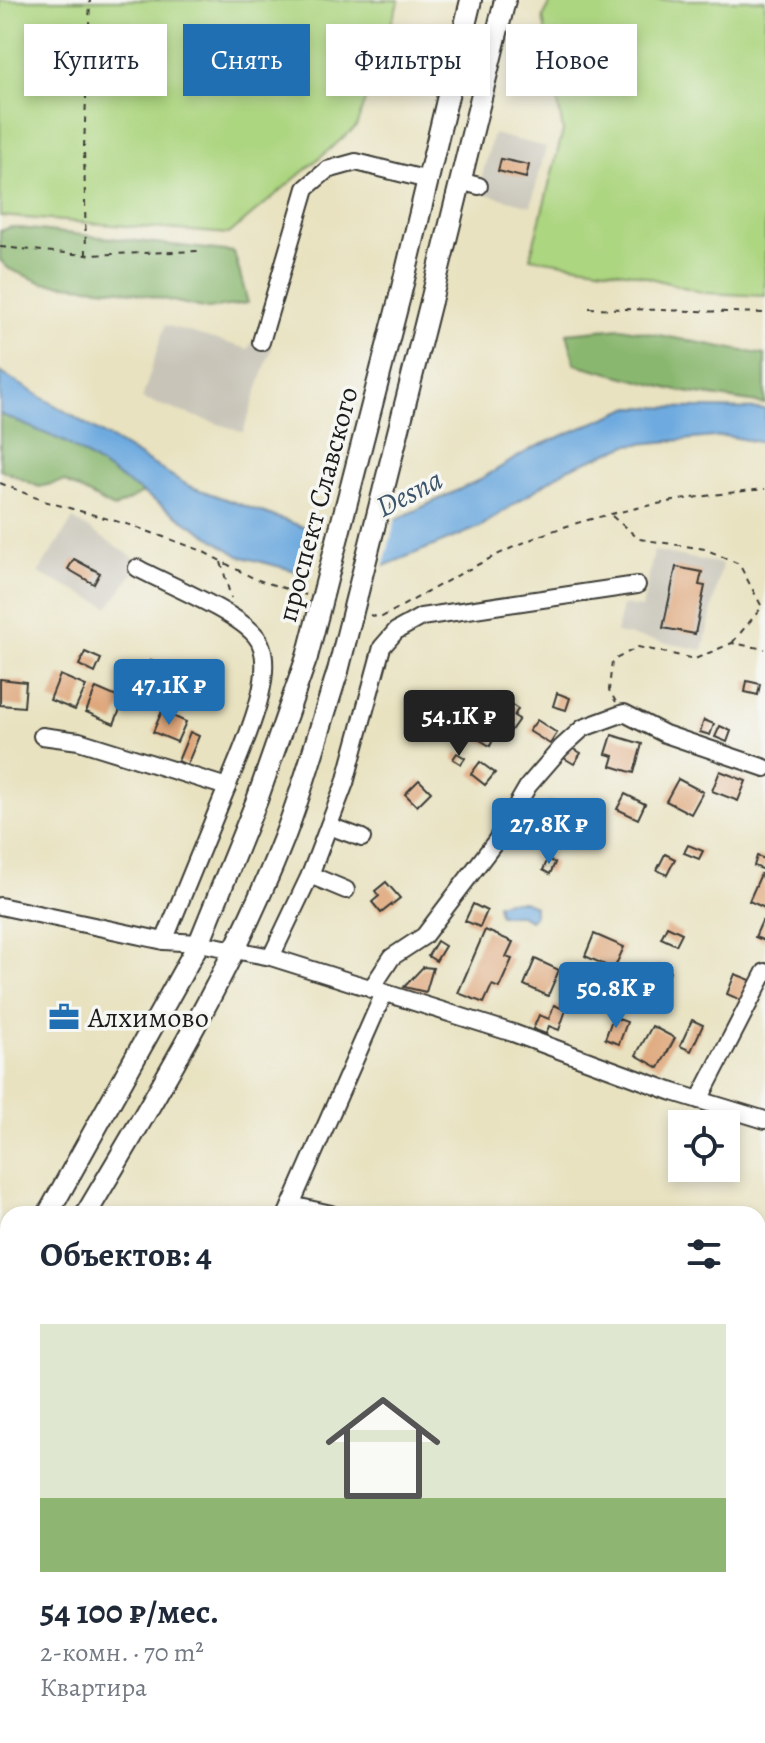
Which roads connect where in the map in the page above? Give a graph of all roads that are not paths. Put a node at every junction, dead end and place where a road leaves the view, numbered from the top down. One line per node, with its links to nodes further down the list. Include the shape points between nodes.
1 (471, 0): 3 (main road, проспект Славского)
2 (505, 0): 17 (main road, проспект Славского, bridge, via 469,183 431,301 338,671 287,828)
3 (428, 180): 4 (street, via 356,162 327,170 306,188); 16 (main road, проспект Славского, bridge, via 307,657)
4 (261, 342)
5 (137, 568): 9 (street, via 257,636 265,680)
6 (637, 585): 10 (street, via 421,617 396,631 382,647)
7 (42, 736): 9 (street, via 79,741)
8 (765, 768): 20 (street, via 665,734 624,713 583,728 528,786 496,841 424,936 392,957)
9 (227, 787): 15 (street)
10 (329, 826): 11 (street); 12 (street)
11 (362, 838)
12 (310, 875): 13 (street); 18 (street)
13 (346, 890)
14 (0, 906): 15 (street)
15 (164, 941): 16 (street)
16 (199, 943): 17 (street); 23 (main road, проспект Славского)
17 (236, 948): 18 (street); 24 (main road, проспект Славского)
18 (271, 957): 20 (street)
19 (765, 972): 21 (street)
20 (377, 991): 21 (street); 25 (street)
21 (699, 1100): 22 (street)
22 (765, 1120)
23 (52, 1206)
24 (91, 1206)
25 (290, 1206)

